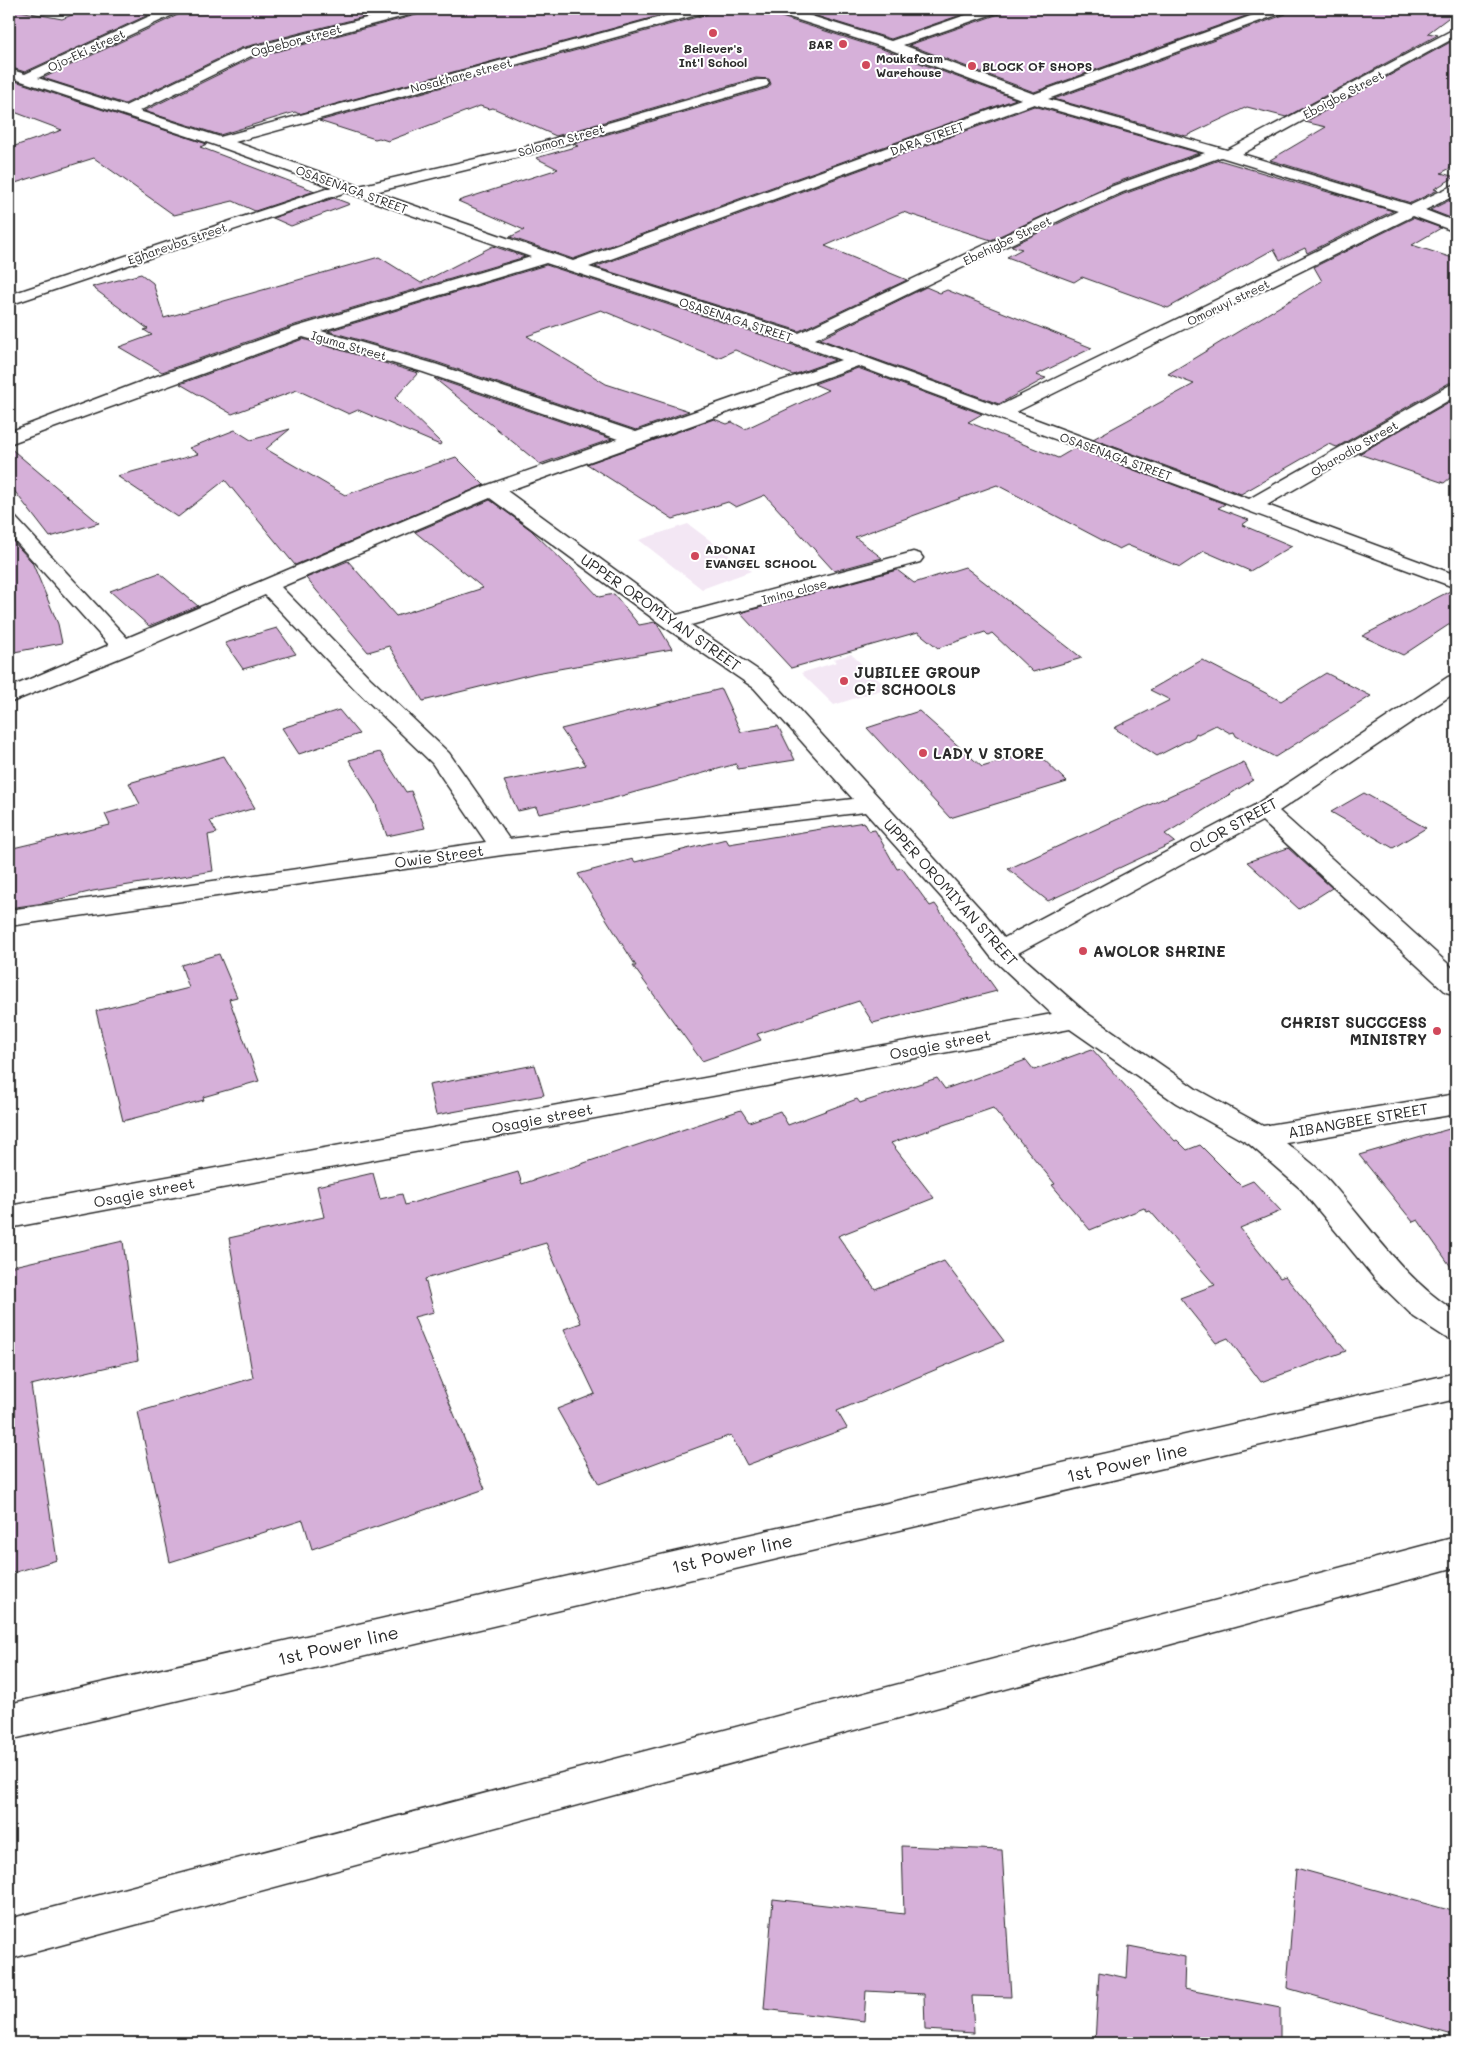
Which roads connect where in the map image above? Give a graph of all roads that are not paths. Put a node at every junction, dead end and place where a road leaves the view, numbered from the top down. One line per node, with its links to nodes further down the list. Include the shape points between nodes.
1 (175, 9): 10 (street, Ojo-Eki street)
2 (416, 9): 7 (street, Ogbebor street)
3 (703, 9): 14 (street, Nosakhare street)
4 (777, 9): 9 (street)
5 (994, 9): 9 (street)
6 (1281, 9): 12 (street, DARA STREET)
7 (394, 12): 13 (street, Ogbebor street, via 246,53)
8 (1456, 32): 15 (street, Eboigbe Street)
9 (891, 45): 12 (street)
10 (17, 76): 13 (street, OSASENAGA STREET)
11 (762, 83): 16 (street, Solomon Street, via 531,149)
12 (1033, 99): 15 (street); 21 (street, DARA STREET)
13 (127, 111): 14 (street, OSASENAGA STREET)
14 (220, 142): 16 (street, OSASENAGA STREET)
15 (1224, 154): 18 (street); 24 (street, Ebehigbe Street, via 1118,189 1074,208)
16 (352, 189): 20 (street, OSASENAGA STREET); 22 (street, Egharevba street)
17 (1456, 190): 18 (street, Omoruyi street)
18 (1414, 211): 19 (street); 27 (street, Omoruyi street)
19 (1456, 227)
20 (546, 258): 21 (street, OSASENAGA STREET); 23 (street, Iguma Street)
21 (573, 267): 24 (street, OSASENAGA STREET)
22 (9, 300)
23 (302, 331): 28 (street); 29 (street, Iguma Street, via 429,368)
24 (800, 339): 25 (street, OSASENAGA STREET)
25 (856, 361): 27 (street, OSASENAGA STREET); 29 (street)
26 (1456, 389): 31 (street, Obarodio Street)
27 (1000, 413): 31 (street, OSASENAGA STREET)
28 (9, 438)
29 (636, 439): 30 (street)
30 (492, 490): 35 (street); 36 (street, UPPER OROMIYAN STREET)
31 (1251, 506): 34 (street, OSASENAGA STREET)
32 (9, 522): 37 (street)
33 (913, 558): 36 (street, Imina close)
34 (1456, 582)
35 (268, 586): 37 (street); 42 (street, via 362,683 441,758)
36 (674, 623): 40 (street, UPPER OROMIYAN STREET, via 762,683)
37 (124, 648): 39 (street)
38 (1456, 682): 41 (street, OLOR STREET)
39 (9, 696)
40 (871, 804): 42 (street, Owie Street); 44 (street, UPPER OROMIYAN STREET)
41 (1264, 810): 44 (street, OLOR STREET); 45 (street)
42 (502, 847): 43 (street, Owie Street)
43 (9, 918)
44 (1000, 951): 46 (street, UPPER OROMIYAN STREET)
45 (1456, 986)
46 (1076, 1019): 48 (street, UPPER OROMIYAN STREET, via 1186,1096); 49 (street, Osagie street)
47 (1456, 1104): 48 (street, AIBANGBEE STREET)
48 (1259, 1137): 50 (street, UPPER OROMIYAN STREET, via 1312,1181 1387,1272 1425,1308)
49 (9, 1217)
50 (1456, 1328)
51 (1456, 1386): 53 (street, 1st Power line)
52 (1456, 1552): 54 (street)
53 (9, 1722)
54 (9, 1939)

